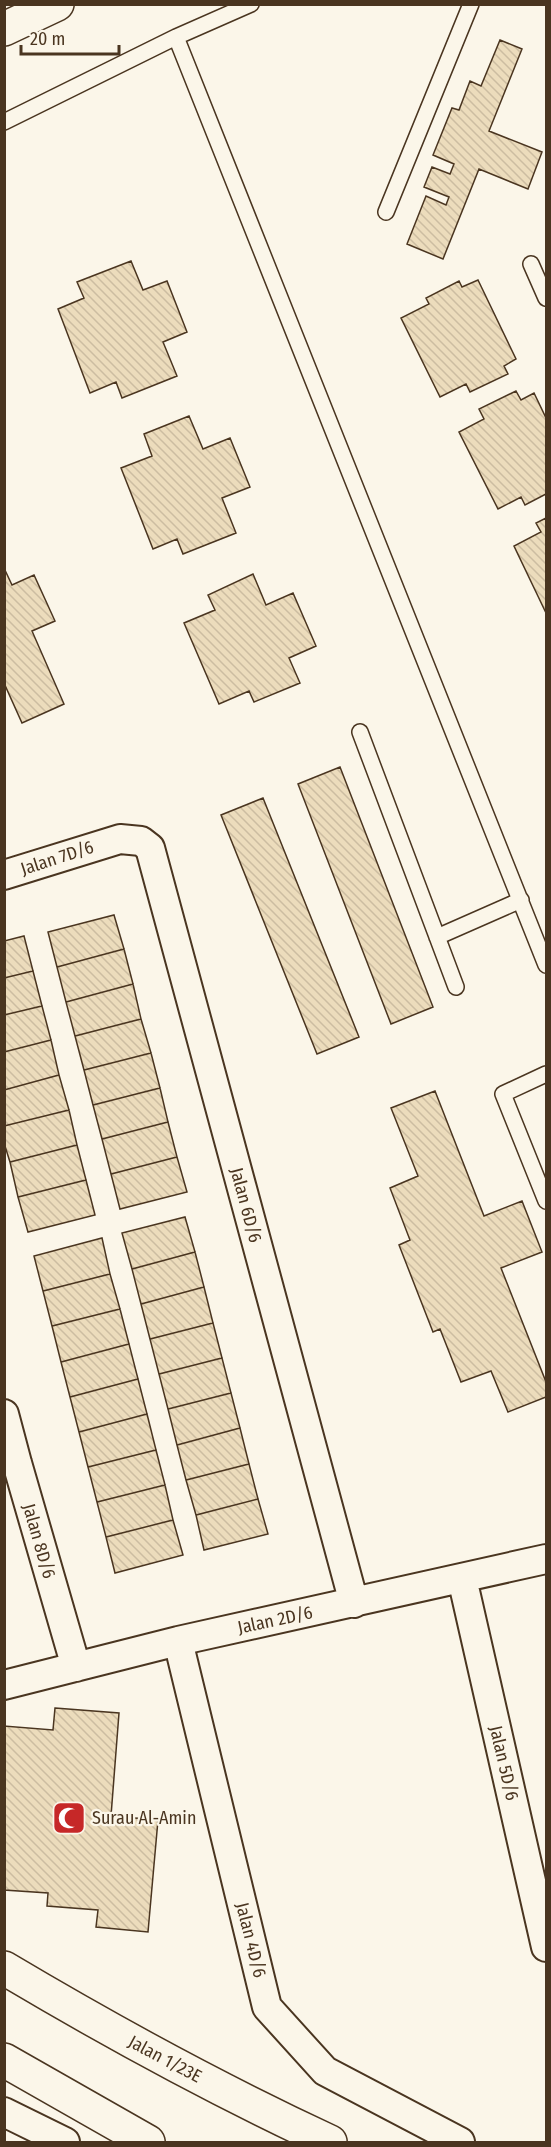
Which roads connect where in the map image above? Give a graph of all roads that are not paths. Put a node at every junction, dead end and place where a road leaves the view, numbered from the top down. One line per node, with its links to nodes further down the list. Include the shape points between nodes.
1 (57, 4): 4 (street)
2 (251, 4): 5 (lane)
3 (471, 4): 7 (lane)
4 (4, 28)
5 (176, 37): 6 (lane); 13 (lane)
6 (4, 122)
7 (386, 212)
8 (531, 264): 9 (lane)
9 (546, 298)
10 (360, 732): 14 (lane)
11 (110, 841): 12 (street, Jalan 7D/6); 23 (street, Jalan 6D/6, via 131,839 150,848)
12 (4, 875)
13 (521, 900): 14 (lane); 15 (lane)
14 (437, 937): 16 (lane)
15 (546, 965)
16 (456, 987)
17 (546, 1074): 18 (lane, via 503,1094)
18 (546, 1201)
19 (4, 1414): 20 (street, Jalan 8D/6)
20 (11, 1465): 25 (street, Jalan 8D/6)
21 (546, 1559): 22 (street, Jalan 2D/6)
22 (462, 1578): 23 (street, Jalan 2D/6); 27 (street, Jalan 5D/6)
23 (354, 1603): 24 (street, Jalan 2D/6)
24 (178, 1641): 25 (street, Jalan 2D/6); 34 (street, Jalan 4D/6, via 267,2007 325,2071)
25 (76, 1667): 26 (street, Jalan 2D/6)
26 (4, 1685)
27 (546, 1947)
28 (4, 1968): 33 (street, Jalan 1/23E, via 172,2063)
29 (4, 2060): 32 (street)
30 (4, 2112): 31 (street)
31 (65, 2142)
32 (148, 2142)
33 (330, 2142)
34 (460, 2142)

